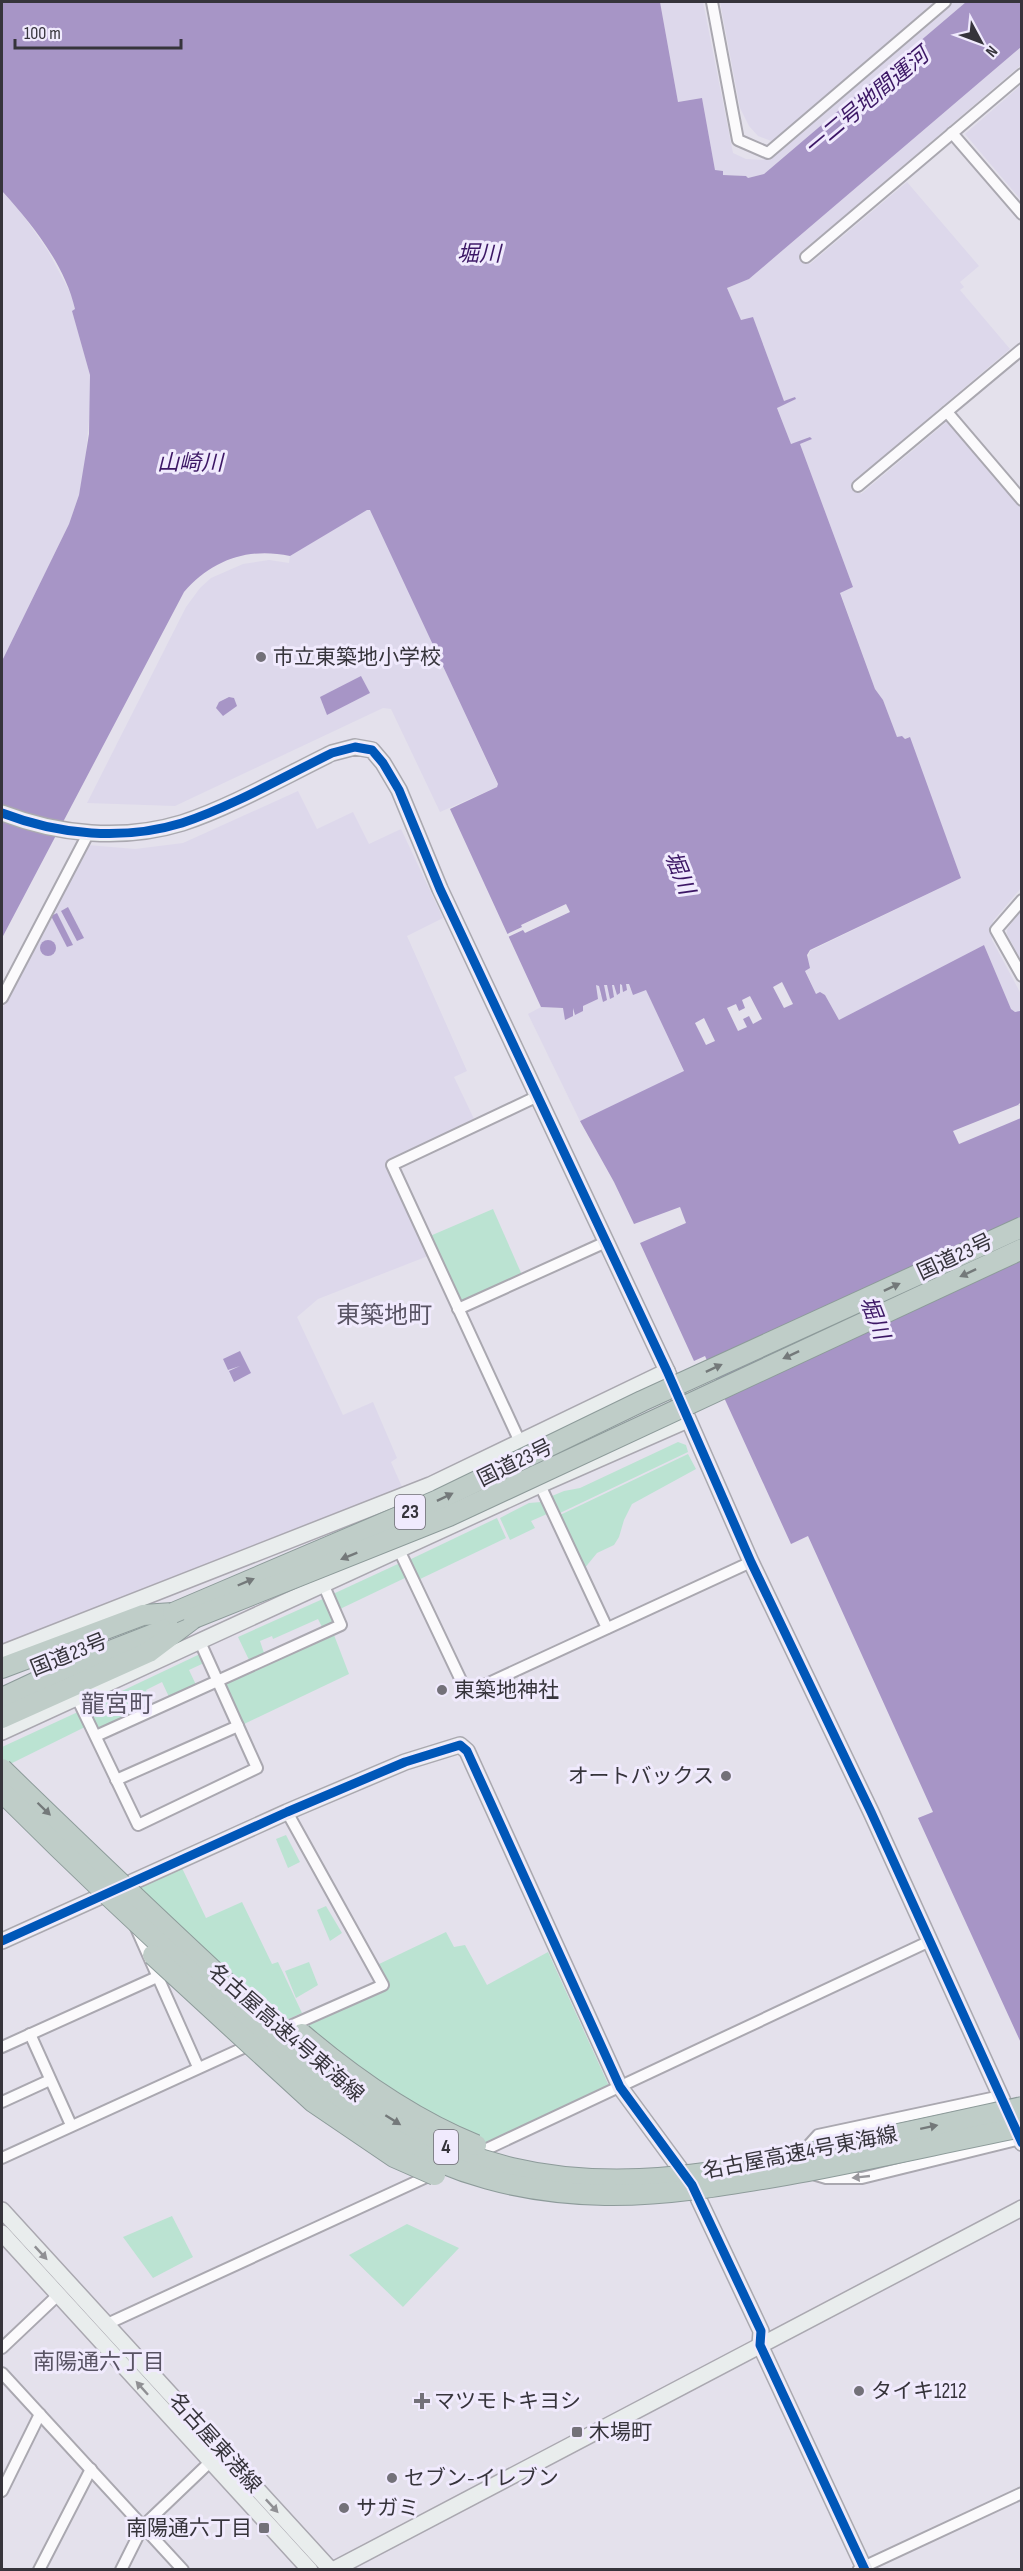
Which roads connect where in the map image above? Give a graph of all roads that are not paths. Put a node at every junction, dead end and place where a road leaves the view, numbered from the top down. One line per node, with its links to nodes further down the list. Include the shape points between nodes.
1 (712, 2): 2 (street, via 738,140 768,153)
2 (945, 2)
3 (1022, 74): 4 (street)
4 (952, 133): 5 (street); 6 (street)
5 (1022, 214)
6 (806, 257)
7 (1020, 354): 8 (street)
8 (947, 412): 9 (street); 10 (street)
9 (858, 486)
10 (1018, 488): 11 (street)
11 (1022, 500)
12 (2, 813): 13 (street, via 33,824)
13 (88, 834): 16 (street); 17 (street, via 142,832 183,822 332,753 355,747 372,750 399,790 440,889)
14 (1022, 900): 15 (street, via 996,930)
15 (1022, 976)
16 (2, 998)
17 (538, 1096): 19 (street); 21 (street, via 392,1165)
18 (1022, 1227): 29 (highway, 国道23号 / 23, one-way to 18, bridge, via 438,1500 642,1401)
19 (606, 1242): 21 (street); 22 (street)
20 (1022, 1249): 30 (highway, 国道23号 / 23, one-way to 30, bridge, via 449,1516)
21 (458, 1309): 24 (street)
22 (667, 1371): 23 (street); 24 (street)
23 (688, 1420): 25 (street); 27 (street)
24 (522, 1440): 25 (street); 33 (street, via 430,1485)
25 (544, 1483): 26 (street); 31 (street)
26 (399, 1550): 28 (street); 31 (street, via 467,1692)
27 (751, 1562): 31 (street); 51 (street)
28 (324, 1586): 32 (street); 35 (street, via 341,1625)
29 (173, 1613): 34 (highway, via 142,1615); 36 (highway, 国道23号 / 23)
30 (194, 1618): 37 (highway, 国道23号 / 23); 39 (highway, via 149,1652)
31 (607, 1628)
32 (200, 1642): 35 (street); 38 (street)
33 (2, 1653)
34 (2, 1668)
35 (218, 1681): 40 (street); 42 (street)
36 (2, 1683)
37 (2, 1698)
38 (77, 1698): 41 (street); 42 (street)
39 (2, 1718)
40 (238, 1726): 44 (street); 44 (street, via 257,1768 138,1825)
41 (2, 1732)
42 (96, 1737): 44 (street)
43 (2, 1769): 49 (highway, 名古屋高速4号東海線 / 4, one-way to 49, bridge)
44 (116, 1780)
45 (2, 1792): 47 (highway, 名古屋高速4号東海線 / 4, bridge)
46 (287, 1812): 48 (street); 55 (street, via 382,1985); 57 (street, via 405,1762 460,1745 467,1751)
47 (44, 1833): 62 (highway, 名古屋高速4号東海線 / 4, bridge, via 309,2081 386,2136 481,2178 574,2193 655,2193 749,2182); 67 (highway, bridge, via 51,1855 171,1973 312,2102 352,2131 394,2157 438,2177 481,2185)
48 (119, 1889): 50 (street); 52 (street)
49 (154, 1916): 60 (highway, 名古屋高速4号東海線 / 4, one-way to 60, bridge, via 294,2044 355,2094 427,2138 523,2171 603,2179 707,2172); 67 (highway, bridge, via 175,1922 315,2045 394,2103 462,2140 547,2174)
50 (2, 1941)
51 (930, 1941): 57 (street); 58 (street)
52 (157, 1977): 53 (street); 55 (street)
53 (30, 2034): 54 (street); 56 (street)
54 (2, 2047)
55 (198, 2067): 61 (street)
56 (50, 2080): 59 (street); 61 (street)
57 (620, 2087): 66 (street); 72 (street)
58 (1001, 2096): 62 (street); 65 (street, via 818,2135 809,2145)
59 (2, 2102)
60 (1022, 2107)
61 (71, 2125): 64 (street)
62 (1021, 2136): 65 (street, one-way to 65, via 862,2178 826,2178 816,2175)
63 (883, 2145): 65 (street)
64 (2, 2158)
65 (808, 2162): 66 (street)
66 (690, 2181): 67 (highway); 73 (street, via 761,2331)
67 (602, 2186)
68 (1022, 2208): 73 (street)
69 (2, 2210): 72 (street, 名古屋東港線, one-way to 72)
70 (2, 2232): 71 (street, 名古屋東港線)
71 (58, 2295): 74 (street); 77 (street, 名古屋東港線, one-way to 71)
72 (107, 2324): 87 (street, 名古屋東港線, one-way to 87)
73 (760, 2345): 82 (street); 87 (street)
74 (2, 2348)
75 (2, 2373): 76 (street)
76 (40, 2414): 78 (street); 79 (street)
77 (210, 2462): 81 (street); 86 (street, 名古屋東港線)
78 (91, 2469): 81 (street); 83 (street)
79 (2, 2491)
80 (1022, 2493): 82 (street)
81 (143, 2526): 84 (street); 85 (street)
82 (863, 2569)
83 (39, 2570)
84 (121, 2570)
85 (183, 2570)
86 (310, 2570)
87 (332, 2570)

